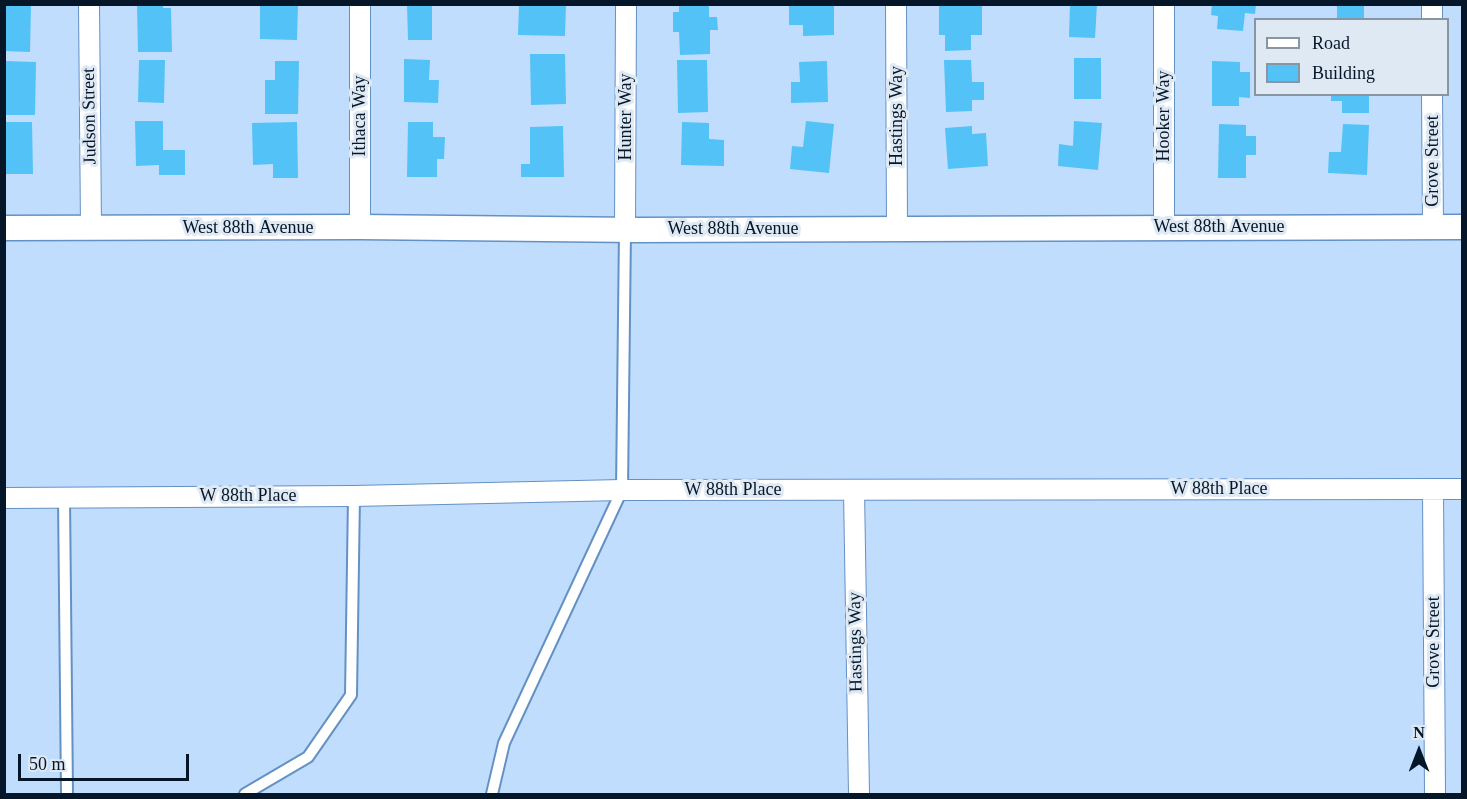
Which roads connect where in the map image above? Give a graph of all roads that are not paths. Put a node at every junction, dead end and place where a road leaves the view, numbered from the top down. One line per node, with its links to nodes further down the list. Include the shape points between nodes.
1 (89, 4): 12 (street, Judson Street)
2 (360, 4): 7 (street, Ithaca Way)
3 (626, 4): 14 (street, Hunter Way)
4 (896, 4): 13 (street, Hastings Way)
5 (1164, 4): 8 (street, Hooker Way)
6 (1432, 96): 9 (street, Grove Street)
7 (360, 227): 12 (street, West 88th Avenue); 14 (street, West 88th Avenue)
8 (1164, 227): 9 (street, West 88th Avenue); 13 (street, West 88th Avenue)
9 (1433, 227): 10 (street, West 88th Avenue)
10 (1462, 227)
11 (4, 228): 12 (street, West 88th Avenue)
12 (92, 228)
13 (897, 228): 14 (street, West 88th Avenue)
14 (625, 230): 17 (lane)
15 (1433, 489): 16 (street, W 88th Place); 18 (street, W 88th Place); 26 (street, Grove Street)
16 (1462, 489)
17 (621, 490): 18 (street, W 88th Place); 19 (street, W 88th Place); 24 (lane, via 504,743)
18 (854, 490): 25 (street, Hastings Way)
19 (354, 496): 20 (street, W 88th Place); 23 (lane, via 351,695 308,757)
20 (64, 497): 21 (street, W 88th Place); 22 (lane)
21 (4, 498)
22 (67, 795)
23 (245, 795)
24 (492, 795)
25 (859, 795)
26 (1435, 795)

